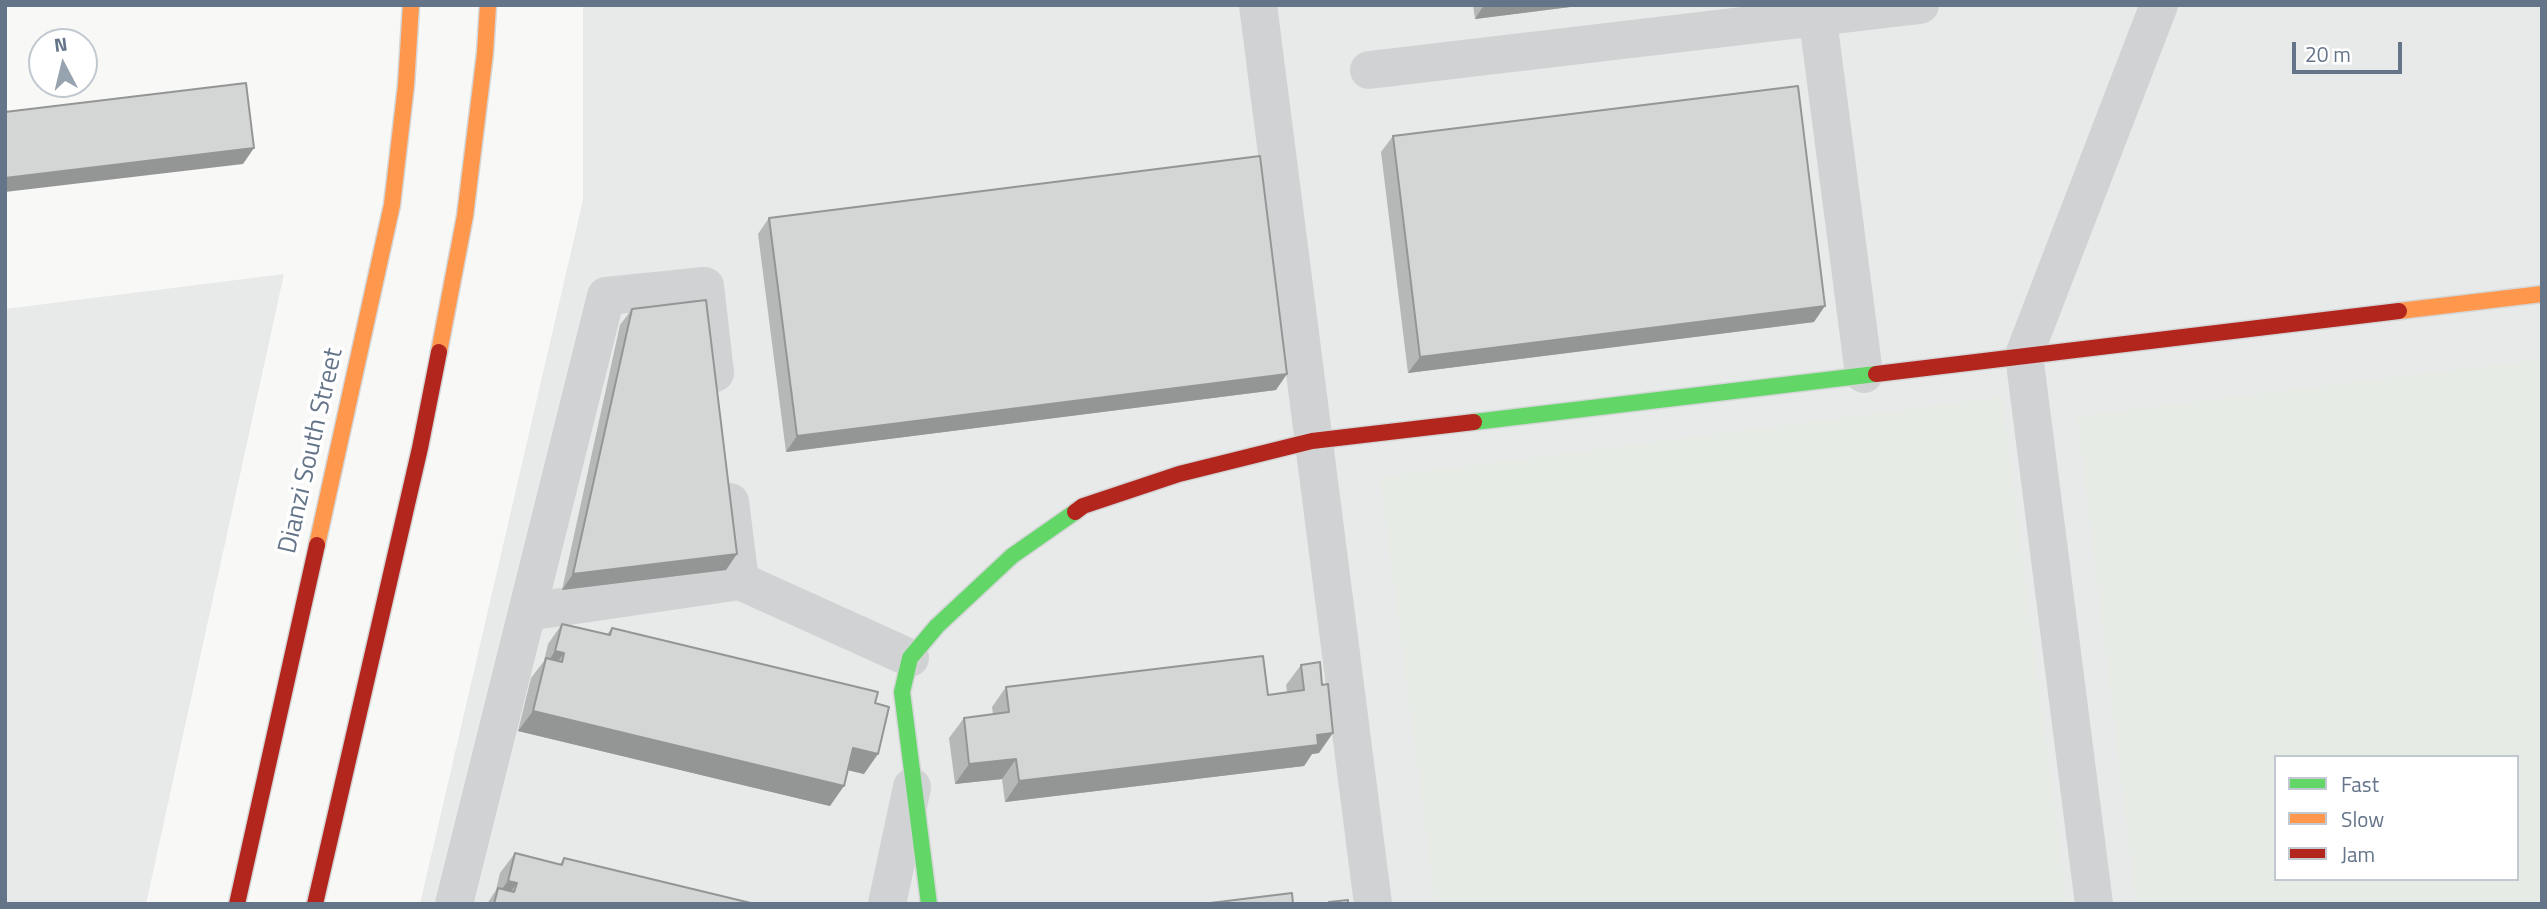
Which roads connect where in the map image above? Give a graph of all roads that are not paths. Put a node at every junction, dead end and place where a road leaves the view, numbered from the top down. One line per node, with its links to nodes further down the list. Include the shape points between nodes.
1 (411, 5): 18 (street, Dianzi South Street, via 392,205)
2 (488, 5): 19 (street, via 465,216 419,448)
3 (1258, 5): 12 (street)
4 (1920, 5): 6 (street)
5 (2159, 5): 9 (street)
6 (1817, 11): 7 (street); 10 (street)
7 (1369, 71)
8 (2542, 295): 9 (street)
9 (2024, 355): 10 (street); 24 (street)
10 (1864, 374): 12 (street)
11 (719, 407): 15 (street, via 705,286 606,296)
12 (1312, 441): 16 (street, via 1179,474 1083,506 1012,556 937,626); 23 (street)
13 (727, 474): 14 (street)
14 (740, 581): 15 (street); 16 (street)
15 (527, 612): 20 (street)
16 (910, 658): 17 (street, via 902,692)
17 (913, 782): 21 (street); 22 (street)
18 (237, 904)
19 (315, 904)
20 (454, 904)
21 (887, 904)
22 (929, 904)
23 (1373, 904)
24 (2094, 904)

